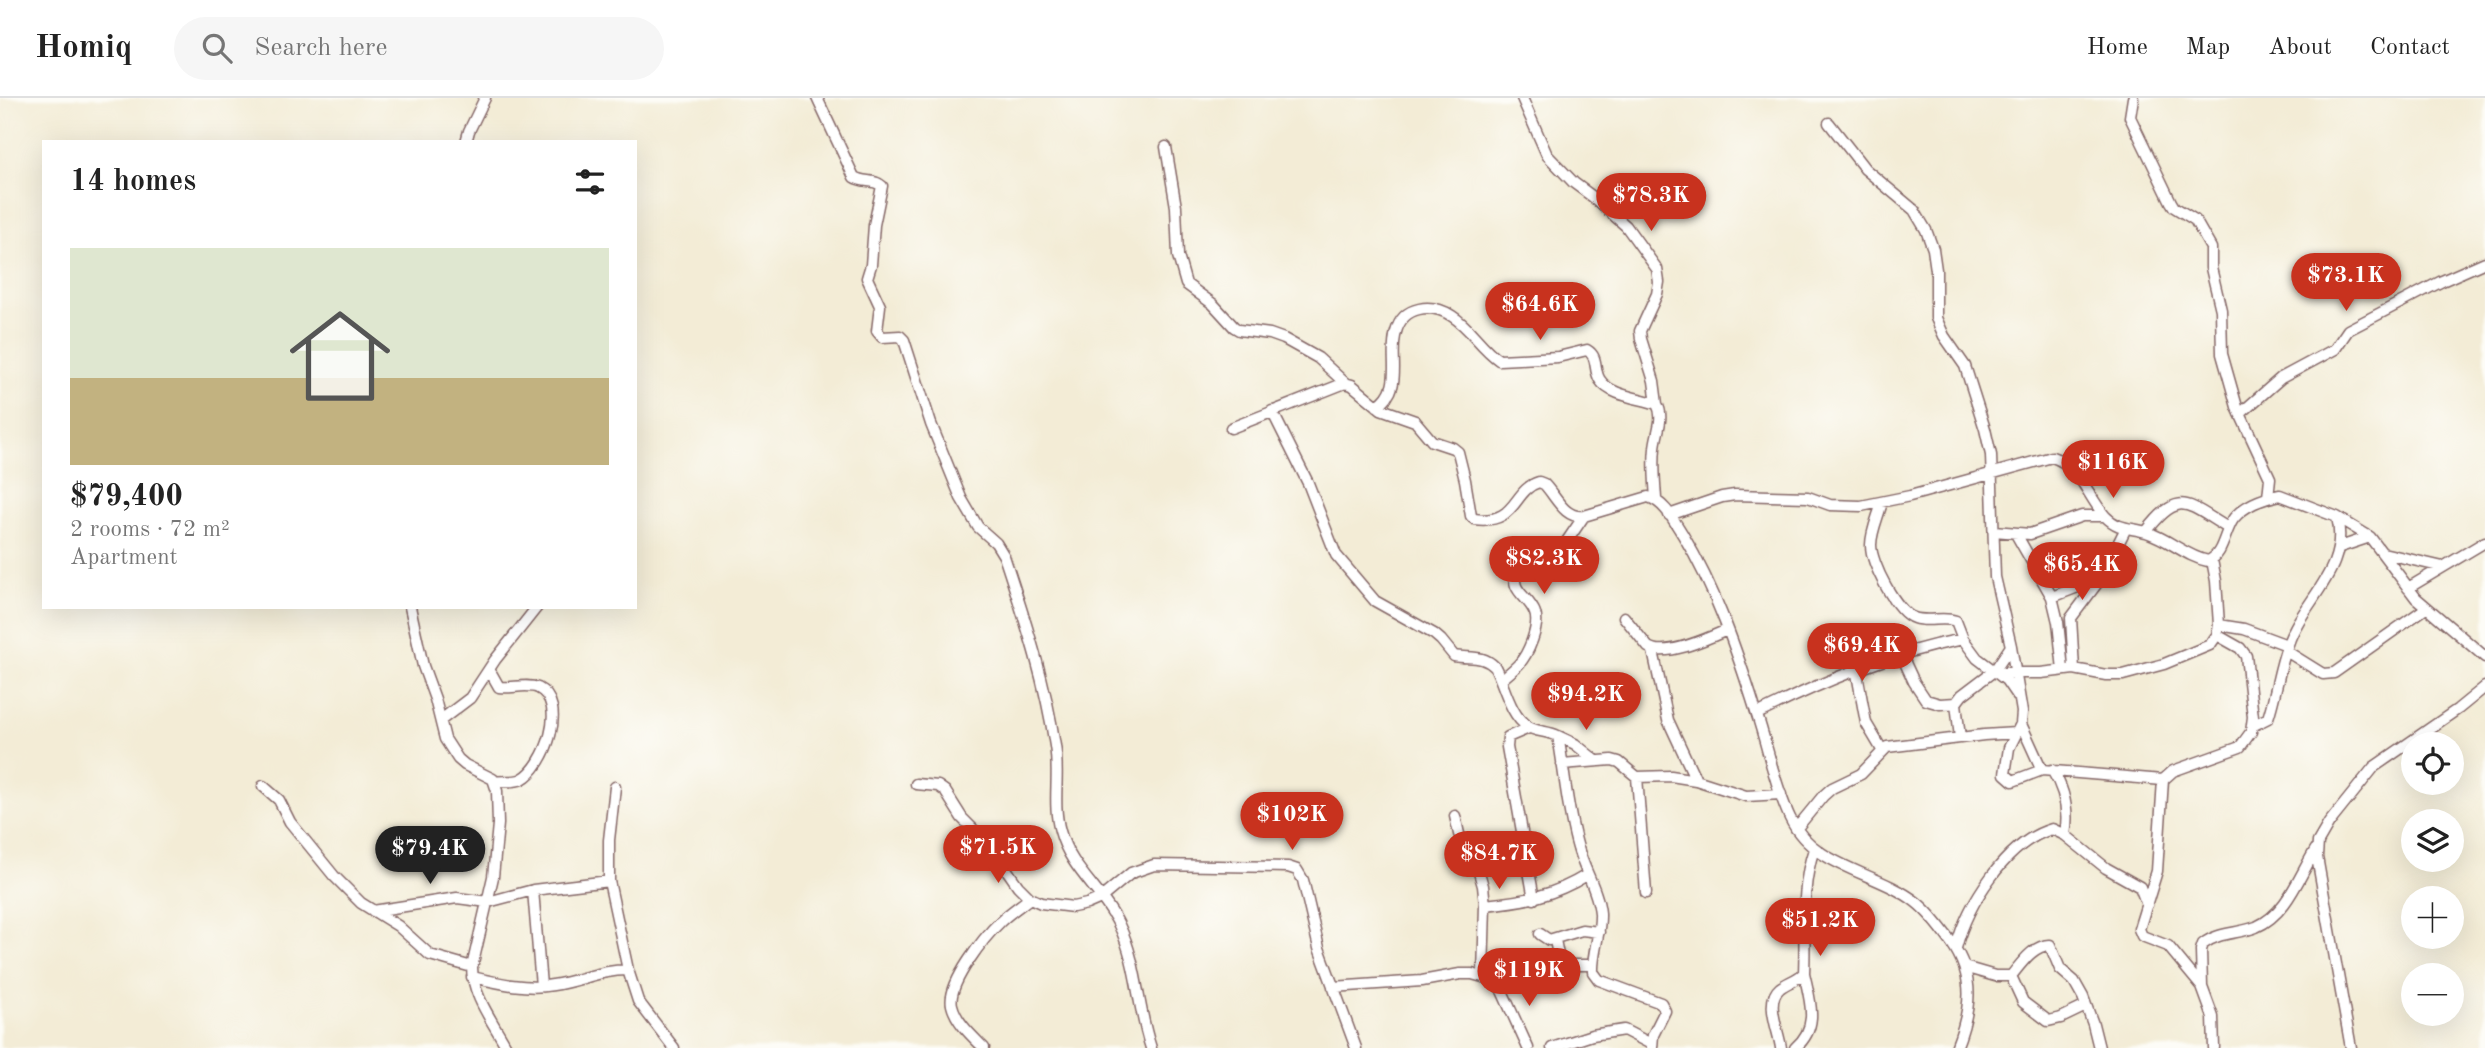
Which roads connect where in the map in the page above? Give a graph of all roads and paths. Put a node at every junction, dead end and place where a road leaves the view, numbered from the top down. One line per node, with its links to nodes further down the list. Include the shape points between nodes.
1 (485, 98): 6 (street)
2 (817, 98): 89 (street, via 854,177 882,186 867,278 880,306 877,331 882,337 904,340 961,498 978,527 1004,556 1044,681 1056,748 1060,830 1072,860)
3 (1522, 98): 11 (street, via 1553,164 1626,226 1657,269 1657,294 1640,331)
4 (2133, 98): 14 (street, via 2130,117 2167,195 2174,207 2195,220 2211,248 2221,310 2222,354)
5 (1829, 124): 17 (street, via 1866,169 1914,210 1926,230 1933,249 1938,327 1965,366 1985,429)
6 (466, 140)
7 (1166, 147): 9 (street, via 1178,256 1186,284 1234,327 1284,340 1318,358)
8 (2485, 262): 14 (street, via 2348,330 2335,349 2281,378)
9 (1345, 383): 12 (street); 13 (street)
10 (1388, 398): 11 (street, via 1395,372 1396,329 1424,306 1452,316 1499,360 1558,357 1587,350 1595,358 1601,383); 12 (street); 15 (street)
11 (1657, 404): 19 (street, via 1661,415 1654,447)
12 (1377, 406): 15 (street)
13 (1272, 411): 16 (street); 56 (street, via 1308,483 1336,555 1368,594 1434,634 1454,656 1488,660)
14 (2240, 414): 18 (street, via 2270,478)
15 (1395, 415): 23 (street, via 1415,421 1432,441 1458,452 1474,519 1504,515 1539,482)
16 (1231, 428)
17 (1993, 474): 20 (street); 22 (street, via 2044,458 2063,460); 27 (street)
18 (2268, 497): 24 (street, via 2280,495); 25 (street, via 2244,510)
19 (1656, 499): 21 (street); 23 (street, via 1648,497)
20 (1882, 502): 21 (street, via 1844,507 1808,497 1735,495); 45 (street, via 1871,545 1891,595 1915,619 1956,621)
21 (1669, 515): 43 (street, via 1708,580)
22 (2105, 516): 26 (street); 29 (street, via 2082,516 2044,531)
23 (1578, 517): 56 (street, via 1575,531 1563,547 1518,570 1515,576 1517,589 1537,620 1525,656)
24 (2337, 517): 30 (street); 32 (street)
25 (2228, 528): 28 (street, via 2179,504 2163,511); 34 (street)
26 (2125, 530): 28 (street); 36 (street)
27 (1994, 531): 29 (street); 46 (street, via 1998,594)
28 (2146, 532): 34 (street, via 2197,558)
29 (2016, 534): 38 (street)
30 (2370, 537): 32 (street); 33 (street)
31 (2485, 542): 35 (street)
32 (2340, 547): 47 (street)
33 (2383, 553): 35 (street); 37 (street)
34 (2212, 560): 44 (street)
35 (2443, 567): 37 (street)
36 (2101, 578): 38 (street); 52 (street, via 2071,618)
37 (2409, 588): 39 (street)
38 (2052, 597): 52 (street)
39 (2426, 608): 47 (street, via 2334,673 2323,674); 50 (street)
40 (410, 609): 61 (street)
41 (535, 609): 53 (street)
42 (1623, 617): 48 (street)
43 (1727, 630): 48 (street, via 1688,645); 60 (street)
44 (2218, 630): 47 (street, via 2244,629); 52 (street, via 2210,645 2145,670 2123,675); 62 (street, via 2246,656)
45 (1963, 639): 49 (street); 54 (street, via 1976,658)
46 (2011, 646): 54 (street); 55 (street)
47 (2287, 648): 62 (street, via 2268,718)
48 (1653, 650): 72 (street, via 1668,720)
49 (1901, 654): 51 (street); 59 (street, via 1926,700)
50 (2485, 657)
51 (1856, 668): 60 (street); 67 (street, via 1867,723)
52 (2068, 670): 55 (street)
53 (490, 671): 61 (street, via 470,698); 74 (street, via 499,687 532,687 544,693 553,722 547,743 525,777)
54 (1997, 672): 55 (street); 58 (street); 59 (street)
55 (2016, 673): 58 (street)
56 (1501, 680): 63 (street)
57 (2485, 687): 83 (street, via 2374,767 2333,816)
58 (2019, 698): 64 (street)
59 (1956, 703): 66 (street)
60 (1757, 714): 78 (street)
61 (441, 720): 74 (street, via 445,739 458,759)
62 (2252, 726): 73 (street, via 2241,747 2174,771)
63 (1528, 728): 65 (street); 90 (street, via 1507,740)
64 (2018, 728): 66 (street); 70 (street); 70 (street, via 2005,774 2013,780)
65 (1558, 736): 68 (street); 69 (street)
66 (1960, 738): 67 (street)
67 (1882, 750): 80 (street, via 1861,774 1823,796)
68 (1595, 760): 69 (street); 71 (street, via 1619,762)
69 (1562, 764): 84 (street)
70 (2047, 770): 73 (street); 81 (street, via 2066,802)
71 (1637, 777): 72 (street); 87 (street)
72 (1696, 780): 78 (street, via 1746,796)
73 (2163, 780): 93 (street, via 2157,871)
74 (495, 782): 91 (street, via 498,824)
75 (916, 784): 88 (street, via 945,791)
76 (263, 786): 94 (street, via 279,800 290,822 334,876)
77 (615, 787): 85 (street, via 608,840)
78 (1781, 794): 80 (street)
79 (1455, 816): 92 (street, via 1478,869)
80 (1796, 830): 82 (street)
81 (2065, 835): 93 (street, via 2105,868 2140,887); 98 (street, via 2048,831 2012,853 1969,910)
82 (1814, 849): 98 (street, via 1915,902); 104 (street, via 1803,900)
83 (2316, 849): 109 (street, via 2287,901 2269,920 2203,943); 125 (street)
84 (1587, 876): 90 (street); 95 (street, via 1598,899)
85 (609, 881): 86 (street); 102 (street)
86 (533, 890): 91 (street); 108 (street)
87 (1646, 893)
88 (1030, 898): 89 (street, via 1073,907); 115 (street, via 998,923 953,990 954,1012)
89 (1101, 898): 110 (street, via 1146,866 1297,870); 116 (street, via 1127,942)
90 (1534, 899): 92 (street)
91 (488, 902): 94 (street, via 457,898); 103 (street)
92 (1485, 905): 105 (street)
93 (2147, 905): 109 (street, via 2140,934 2168,946)
94 (373, 911): 103 (street, via 430,955)
95 (1599, 932): 97 (street, via 1582,930); 100 (street)
96 (1540, 934): 97 (street)
97 (1555, 940): 99 (street)
98 (1956, 948): 101 (street)
99 (1560, 965): 100 (street); 107 (street, via 1518,983)
100 (1593, 965): 112 (street, via 1599,980 1661,1003 1665,1011)
101 (1964, 967): 106 (street); 122 (street, via 1970,995)
102 (628, 971): 108 (street, via 599,972); 114 (street, via 638,1001)
103 (472, 972): 108 (street, via 499,983); 113 (street)
104 (1804, 973): 120 (street, via 1777,990 1773,998); 121 (street, via 1812,1022)
105 (1483, 976): 107 (street); 110 (street, via 1460,974)
106 (2011, 976): 111 (street, via 2023,1002 2048,1021); 111 (street, via 2036,949 2050,945 2060,969 2074,981)
107 (1498, 982): 118 (street)
108 (541, 986)
109 (2202, 986): 124 (street, via 2213,1017)
110 (1333, 988): 117 (street)
111 (2086, 1006): 123 (street)
112 (1651, 1046): 119 (street, via 1624,1030)
113 (507, 1048)
114 (674, 1048)
115 (984, 1048)
116 (1151, 1048)
117 (1356, 1048)
118 (1528, 1048)
119 (1552, 1048)
120 (1781, 1048)
121 (1796, 1048)
122 (1956, 1048)
123 (2099, 1048)
124 (2214, 1048)
125 (2351, 1048)

